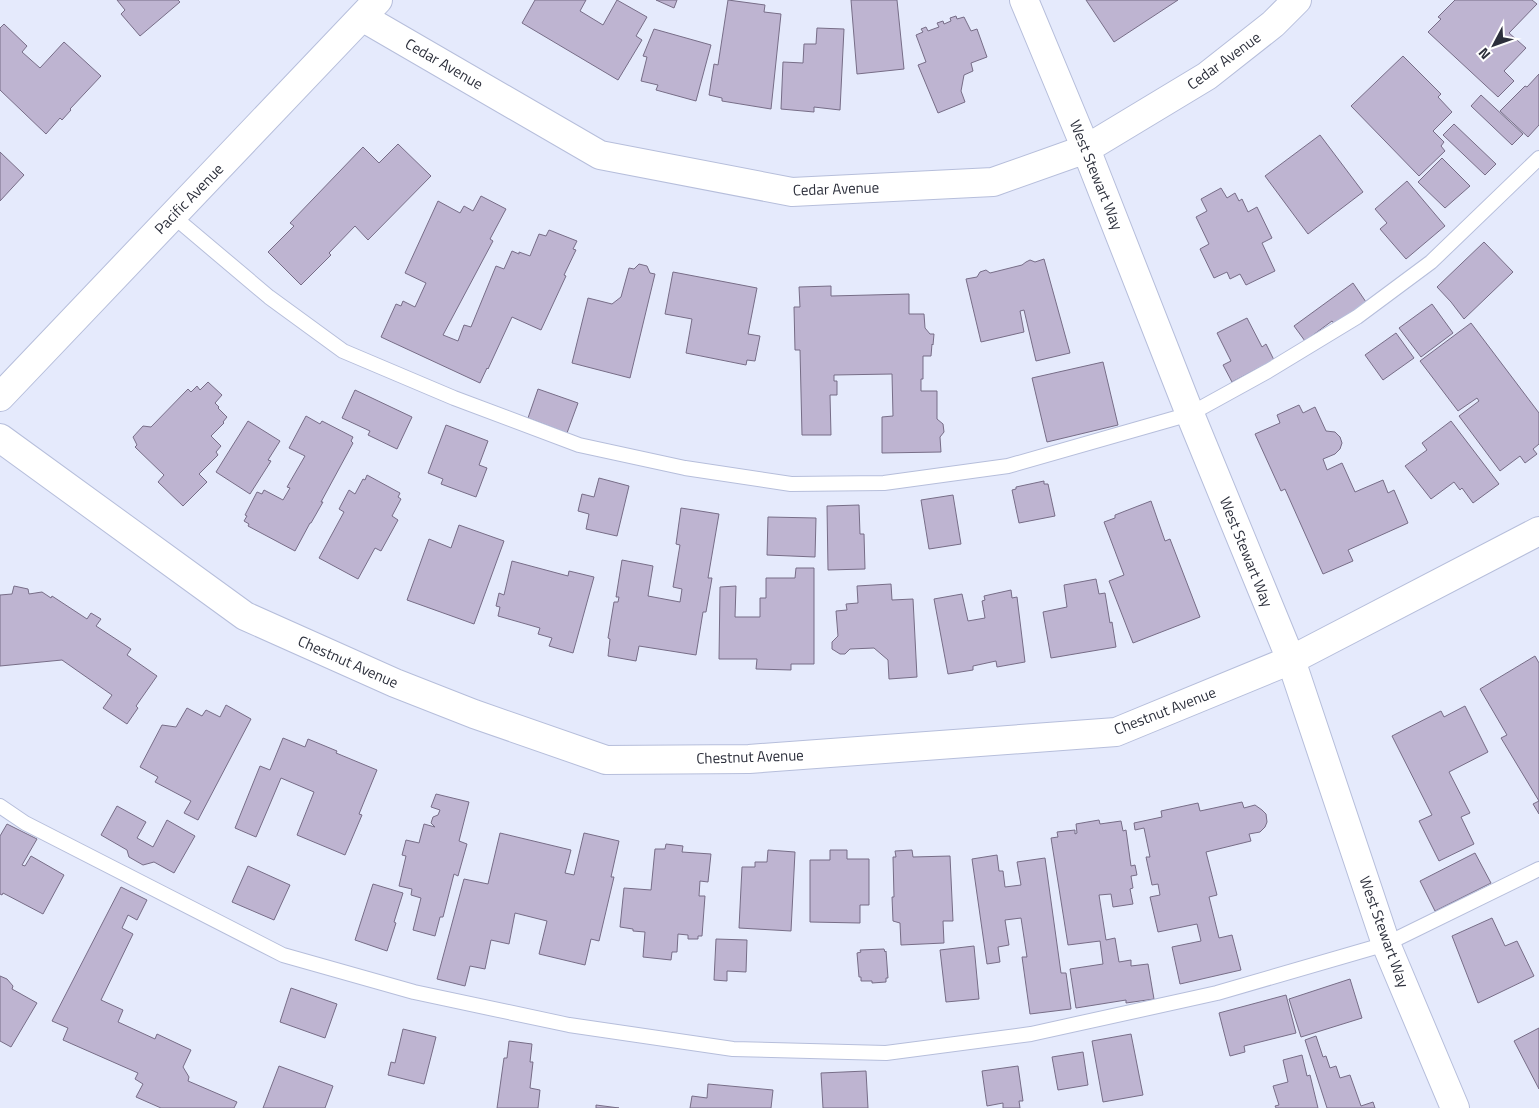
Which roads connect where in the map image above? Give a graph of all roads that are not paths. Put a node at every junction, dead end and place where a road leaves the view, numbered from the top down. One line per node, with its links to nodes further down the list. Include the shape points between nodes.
1 (1024, 0): 4 (street, West Stewart Way)
2 (1297, 0): 4 (street, Cedar Avenue, via 1274,24 1207,76)
3 (370, 8): 4 (street, Cedar Avenue, via 600,156 792,192 993,182); 6 (street, Pacific Avenue)
4 (1086, 149): 8 (street, West Stewart Way)
5 (1539, 158): 8 (lane, via 1431,262 1357,317)
6 (173, 216): 7 (street, Pacific Avenue); 8 (lane, via 269,297 343,351 454,398 579,445 685,468 792,484 884,483 1008,466)
7 (0, 397)
8 (1190, 414): 11 (street, West Stewart Way)
9 (0, 438): 11 (street, Chestnut Avenue, via 245,616 395,683 606,760 749,759 1116,732)
10 (1539, 531): 11 (street, Chestnut Avenue)
11 (1291, 660): 14 (street, West Stewart Way)
12 (0, 806): 14 (lane, via 25,823 283,955 414,992 569,1025 733,1049 886,1053 1030,1034 1217,993)
13 (1539, 869): 14 (lane)
14 (1386, 944): 15 (street, West Stewart Way)
15 (1455, 1108)

